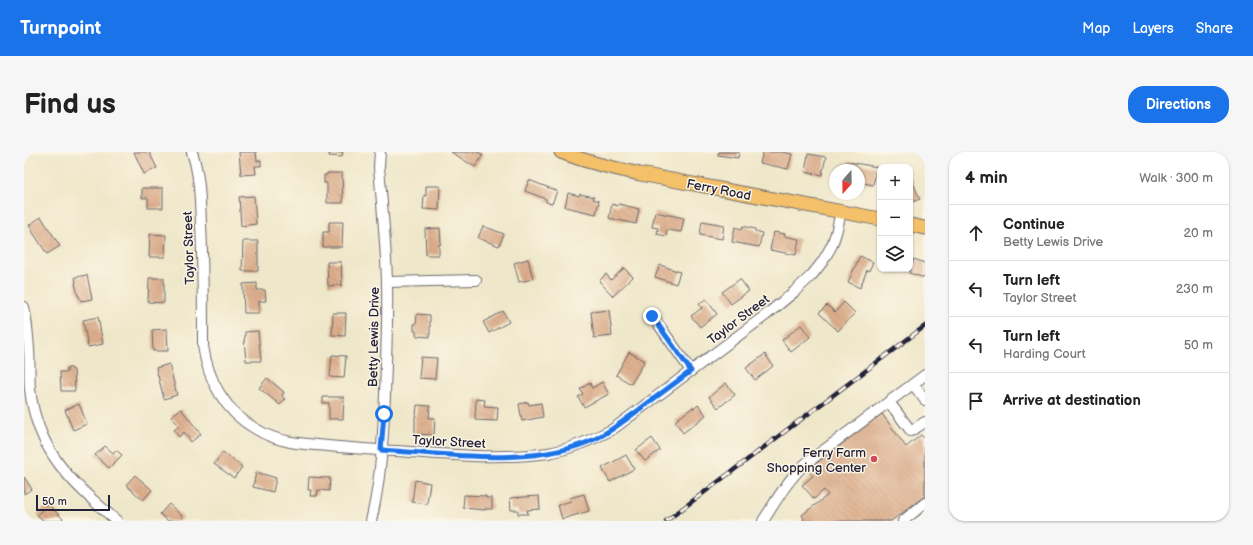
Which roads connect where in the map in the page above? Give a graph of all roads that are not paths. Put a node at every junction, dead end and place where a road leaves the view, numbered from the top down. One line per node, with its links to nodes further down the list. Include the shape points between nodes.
1 (192, 152): 18 (street, Taylor Street, via 199,182 203,346 209,373 221,397 242,420 260,432 280,440)
2 (380, 152): 9 (street, Betty Lewis Drive)
3 (561, 152): 4 (main road, Ferry Road, via 610,168)
4 (841, 212): 5 (main road, Ferry Road); 12 (street, Taylor Street, via 832,245 812,275 766,315)
5 (877, 218)
6 (913, 226): 7 (main road)
7 (925, 228)
8 (476, 280): 9 (street)
9 (387, 282): 18 (street, Betty Lewis Drive, via 387,347)
10 (24, 307): 20 (street, via 30,388 38,426 45,443 70,478)
11 (652, 316): 12 (street)
12 (691, 371): 18 (street, Taylor Street, via 613,429 574,447 531,455 500,457)
13 (925, 375): 14 (street)
14 (913, 384): 15 (street); 16 (street)
15 (925, 400)
16 (889, 402): 17 (street, via 911,431); 22 (street, via 796,472)
17 (925, 422)
18 (381, 450): 21 (street, Betty Lewis Drive)
19 (925, 503): 23 (street)
20 (117, 521)
21 (371, 521)
22 (763, 521)
23 (903, 521)

